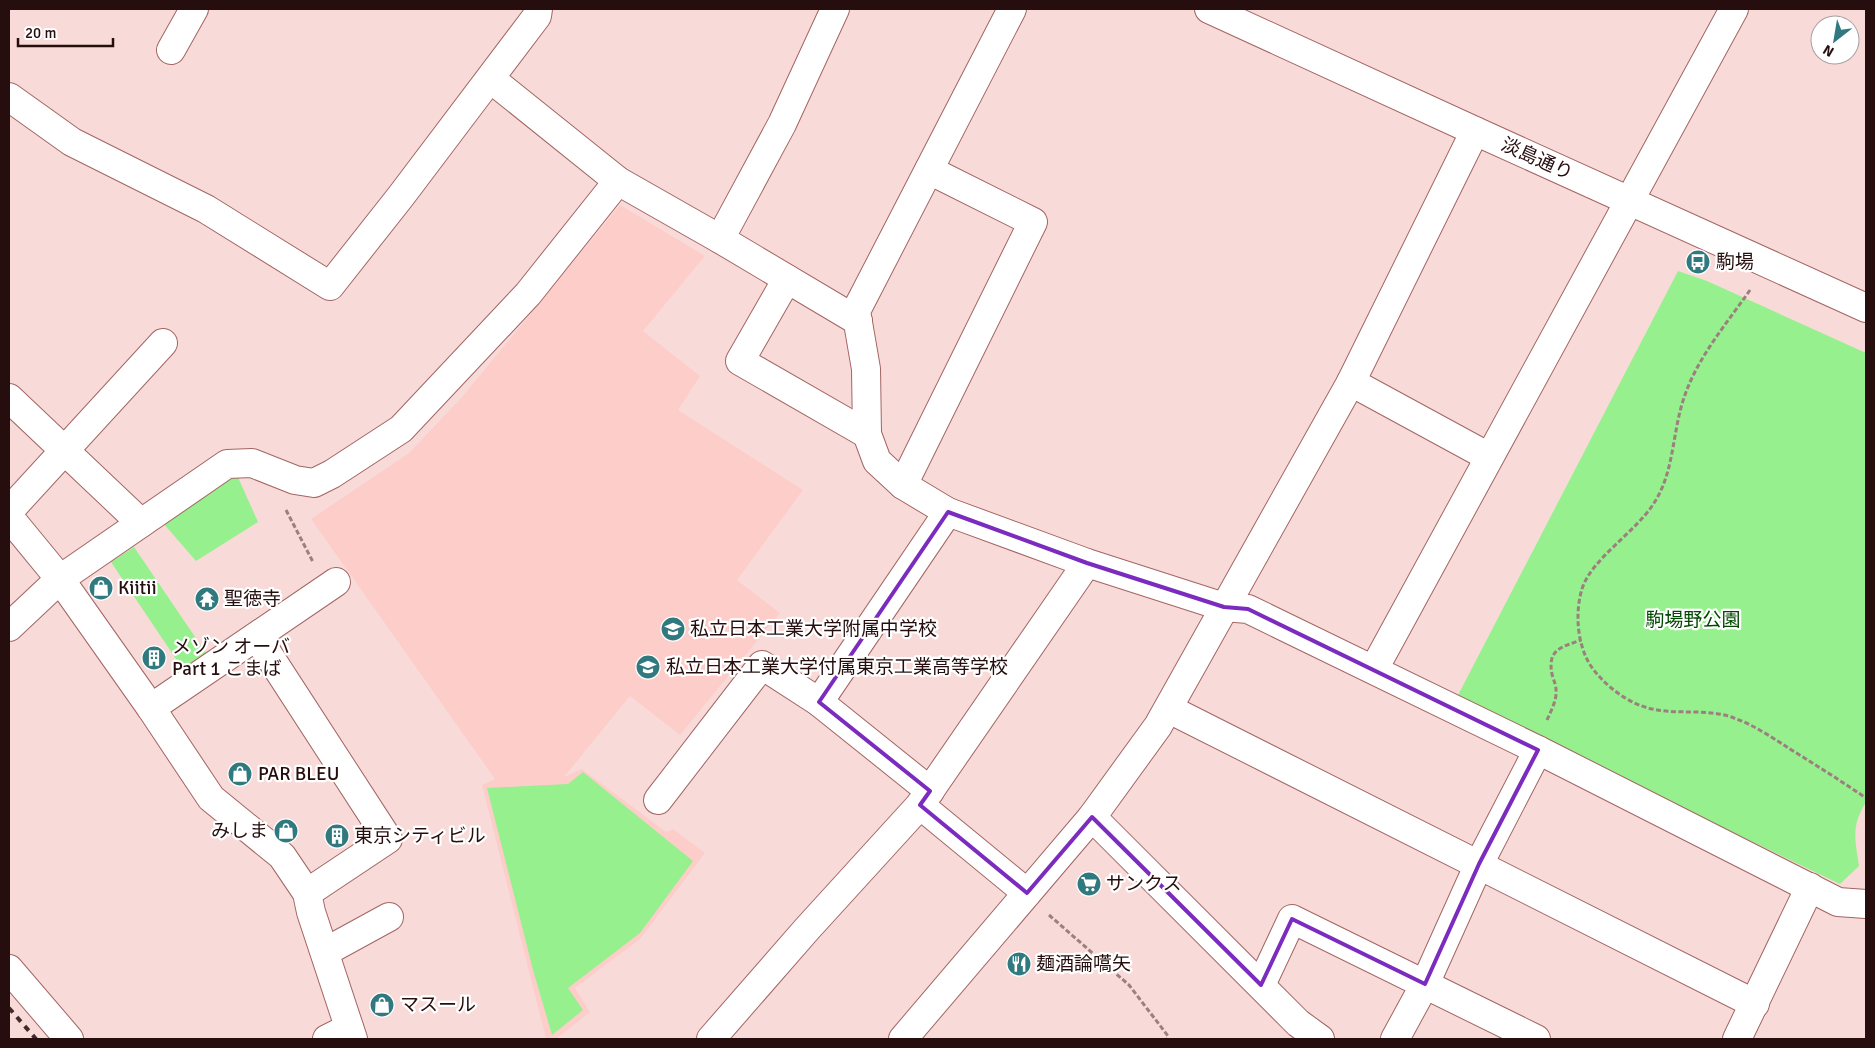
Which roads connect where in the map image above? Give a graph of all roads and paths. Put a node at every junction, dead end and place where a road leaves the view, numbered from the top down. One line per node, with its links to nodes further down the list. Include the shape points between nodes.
1 (194, 9): 7 (street)
2 (538, 9): 8 (street, via 537,16)
3 (835, 9): 14 (street, via 782,124)
4 (1012, 9): 11 (street)
5 (1209, 9): 10 (street, 淡島通り)
6 (1734, 9): 13 (street)
7 (171, 50)
8 (491, 79): 9 (street, via 330,286 206,209 72,142); 12 (street)
9 (9, 97)
10 (1475, 132): 13 (street, 淡島通り); 20 (street)
11 (929, 170): 18 (street, via 856,311); 25 (street, via 1032,222)
12 (618, 181): 14 (street); 30 (street, via 528,294 401,429 314,483 295,480 252,463 227,464)
13 (1630, 201): 17 (street, 淡島通り); 24 (street)
14 (720, 238): 15 (street)
15 (788, 279): 18 (street); 22 (street, via 740,361)
16 (1750, 290): 37 (path, via 1694,372 1677,421 1665,481 1655,503 1602,559 1582,588 1577,612)
17 (1866, 308)
18 (858, 321): 22 (street, via 866,369)
19 (162, 343): 23 (street)
20 (1351, 382): 24 (street); 34 (street)
21 (9, 398): 23 (street)
22 (867, 434): 25 (street, via 877,461)
23 (64, 450): 27 (street); 30 (street)
24 (1489, 457): 38 (street)
25 (902, 484): 28 (street)
26 (285, 509): 33 (path)
27 (9, 512)
28 (948, 512): 31 (street); 39 (street)
29 (9, 517): 32 (street)
30 (141, 523): 32 (street)
31 (1087, 564): 34 (street); 43 (street)
32 (60, 579): 35 (street); 40 (street)
33 (332, 585): 36 (street)
34 (1224, 607): 38 (street, via 1248,609); 41 (street)
35 (9, 627)
36 (257, 637): 40 (street); 49 (street, via 388,839)
37 (1581, 640): 42 (path, via 1564,644 1550,663 1556,690 1555,702); 44 (path, via 1589,662 1607,684 1625,698 1651,709 1709,712 1734,717)
38 (1374, 669): 42 (street)
39 (819, 702): 43 (street); 45 (street, via 762,665)
40 (151, 708): 49 (street, via 211,798 282,856)
41 (1169, 709): 46 (street); 47 (street)
42 (1535, 748): 47 (street); 48 (street)
43 (925, 798): 50 (street); 60 (street)
44 (1866, 798)
45 (658, 800)
46 (1092, 817): 50 (street); 56 (street)
47 (1479, 864): 55 (street); 57 (street)
48 (1810, 887): 51 (street, via 1838,902); 57 (street)
49 (307, 893): 53 (street)
50 (1027, 894): 61 (street); 62 (path, via 1128,985 1168,1036)
51 (1866, 904)
52 (389, 917): 53 (street)
53 (325, 952): 58 (street)
54 (9, 969): 59 (street)
55 (1425, 984): 56 (street, via 1292,919); 64 (street); 65 (street)
56 (1262, 985): 63 (street, via 1298,1023)
57 (1755, 1004): 66 (street)
58 (343, 1036)
59 (69, 1039)
60 (711, 1039)
61 (903, 1039)
62 (1167, 1039)
63 (1320, 1039)
64 (1395, 1039)
65 (1536, 1039)
66 (1737, 1039)

